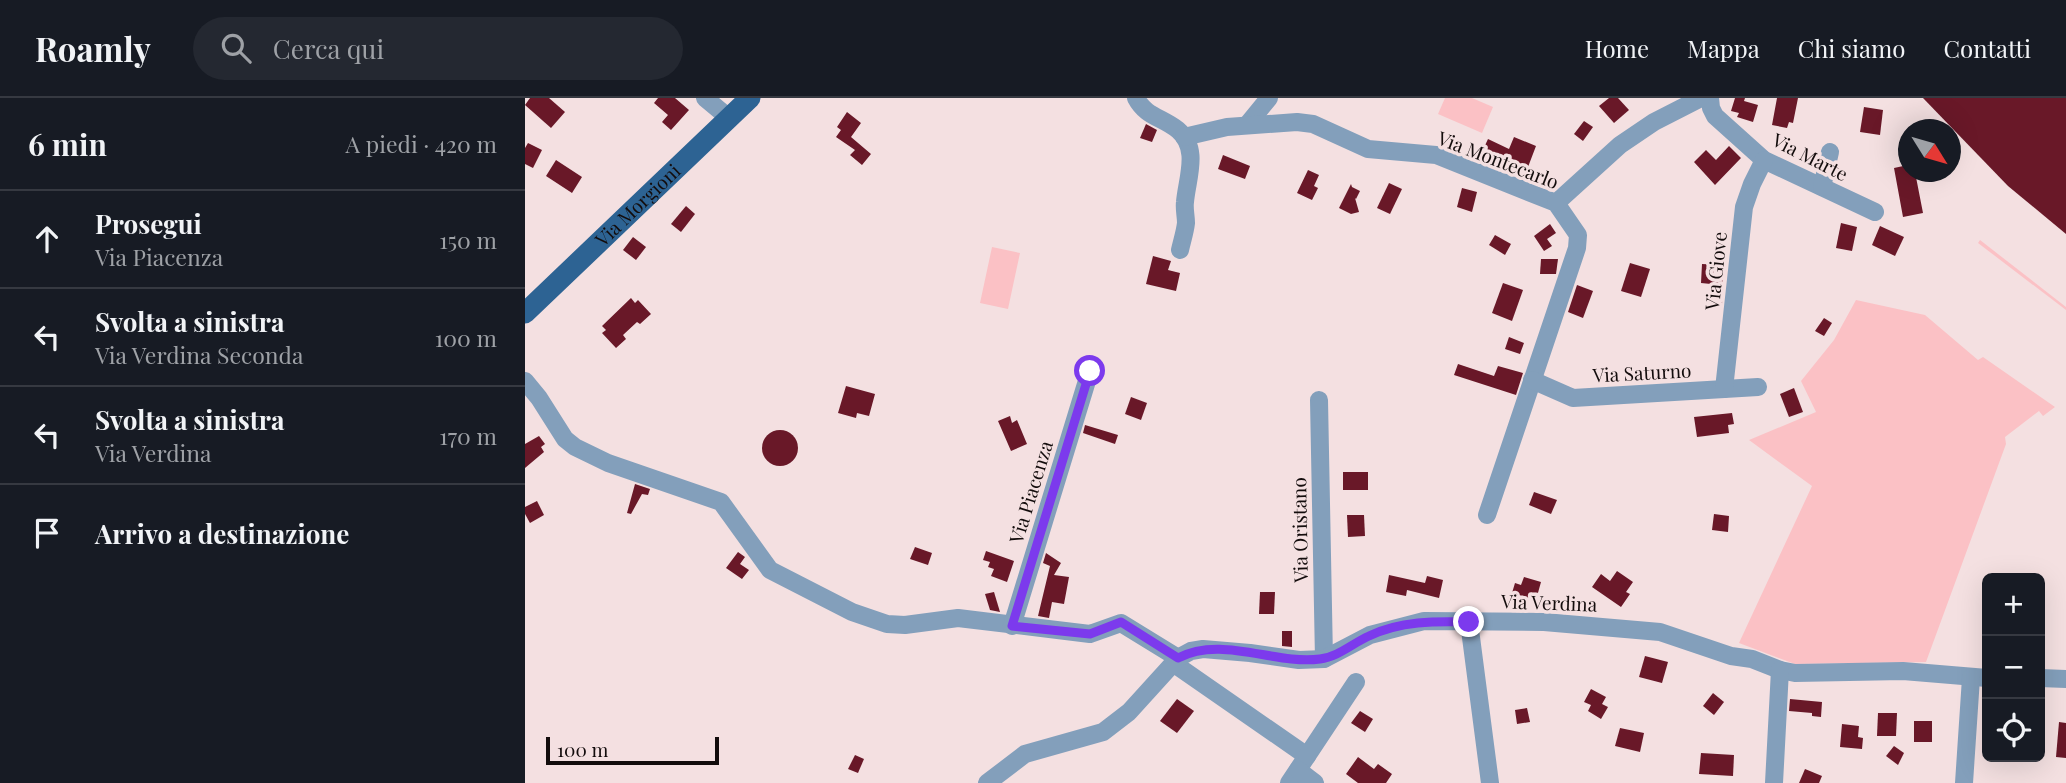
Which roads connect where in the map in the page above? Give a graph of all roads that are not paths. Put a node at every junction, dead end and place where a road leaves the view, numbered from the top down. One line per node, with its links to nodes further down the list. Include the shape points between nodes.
1 (705, 98): 7 (street)
2 (750, 98): 7 (main road, Via Morgioni)
3 (1136, 98): 9 (street, via 1144,111)
4 (1269, 98): 8 (street)
5 (1701, 98): 13 (street, via 1620,145)
6 (1710, 98): 11 (street, Via Marte, via 1715,116)
7 (729, 118): 16 (main road, Via Morgioni)
8 (1247, 125): 9 (street, Via Montecarlo); 13 (street, Via Montecarlo, via 1313,124 1368,149 1436,155)
9 (1184, 137): 15 (street, via 1191,169)
10 (1830, 152): 12 (street)
11 (1764, 160): 12 (street, Via Marte); 21 (street, Via Giove, via 1744,207)
12 (1822, 187): 14 (street, Via Marte)
13 (1556, 203): 18 (street, Via Montecarlo, via 1578,235 1577,247)
14 (1875, 212)
15 (1180, 250)
16 (525, 313)
17 (1090, 371): 25 (street, Via Piacenza)
18 (1532, 380): 21 (street, Via Saturno, via 1573,398); 23 (street, Via Montecarlo)
19 (525, 381): 25 (street, via 575,447 721,502 777,575 887,624 958,618)
20 (1758, 387): 21 (street, Via Saturno)
21 (1724, 389)
22 (1319, 400): 26 (street, Via Oristano)
23 (1487, 515)
24 (1469, 622): 26 (street, Via Verdina, via 1424,621 1395,628 1370,635); 28 (street, Via Verdina, via 1544,622 1660,632); 36 (street)
25 (1012, 626): 27 (street, via 1090,634 1121,622)
26 (1324, 659): 27 (street, Via Verdina, via 1203,649)
27 (1175, 660): 33 (street); 34 (street, via 1129,712 1103,732 1025,754)
28 (1780, 670): 29 (street, Via Verdina, via 1923,672); 37 (street)
29 (1979, 678): 38 (street)
30 (2045, 678): 31 (street)
31 (2066, 679)
32 (1356, 682): 33 (street)
33 (1298, 770): 35 (street)
34 (987, 783)
35 (1315, 783)
36 (1490, 783)
37 (1774, 783)
38 (1964, 783)

